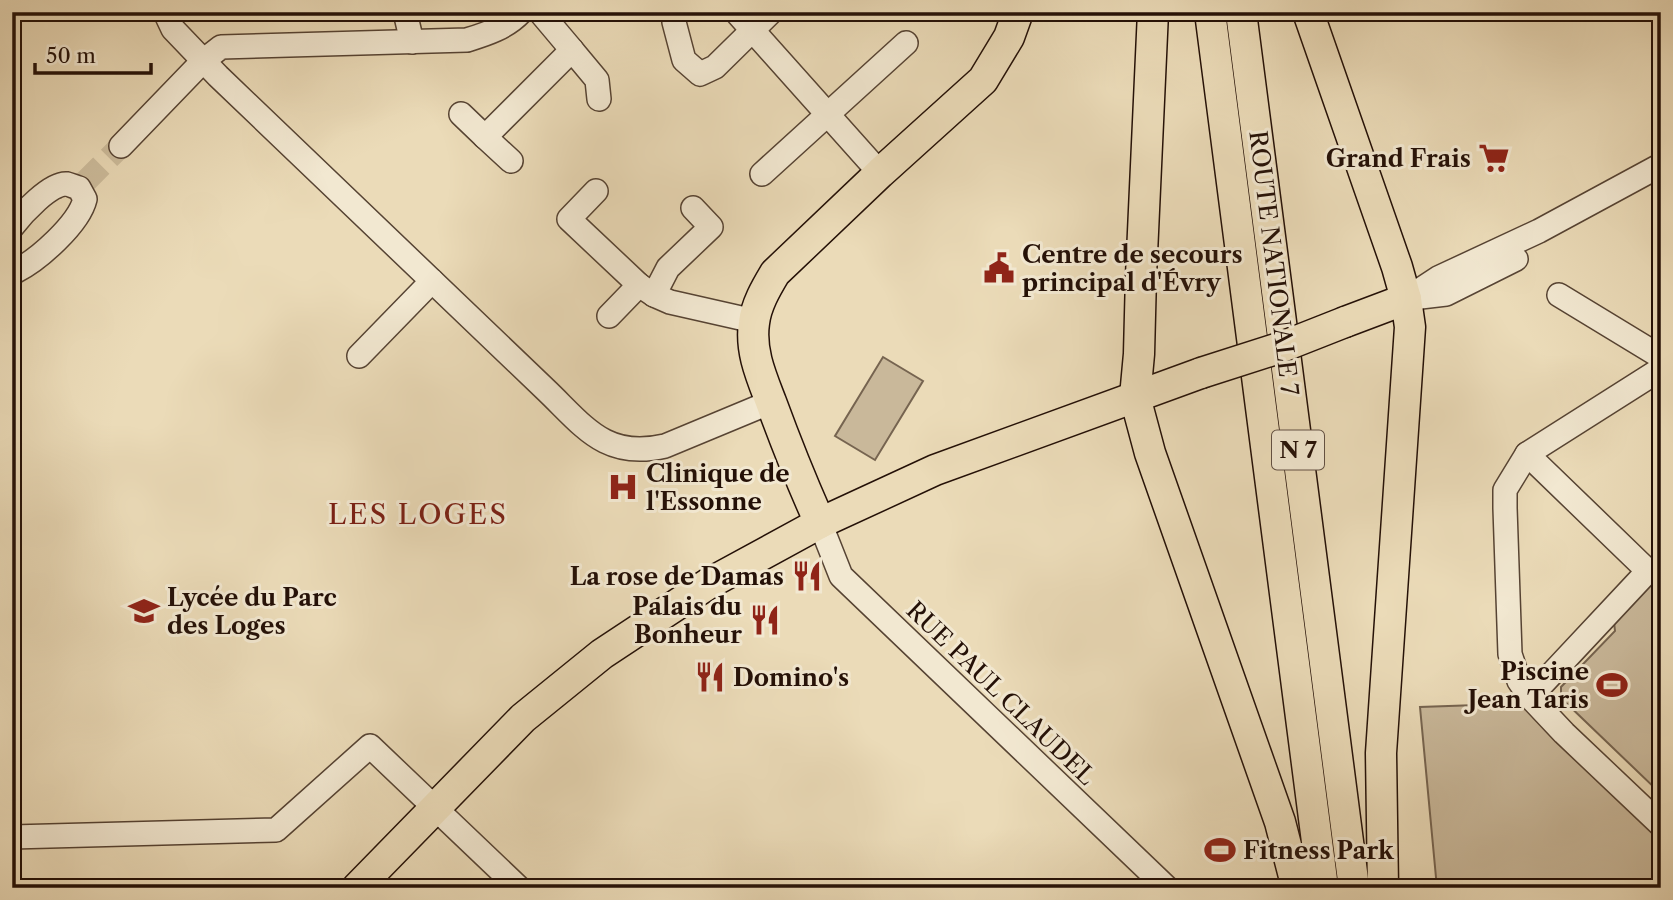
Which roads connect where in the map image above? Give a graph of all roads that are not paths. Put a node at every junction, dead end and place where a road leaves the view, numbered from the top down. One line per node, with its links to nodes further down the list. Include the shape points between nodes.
1 (165, 12): 16 (street, via 173,29)
2 (405, 12): 13 (street)
3 (521, 12): 13 (street, via 490,33 467,40)
4 (540, 12): 15 (street)
5 (675, 12): 12 (street, via 684,60 700,74 715,66)
6 (771, 12): 12 (street)
7 (1018, 12): 26 (main road, via 983,80)
8 (1153, 12): 41 (main road)
9 (1210, 12): 54 (main road, ROUTE NATIONALE 7 / N 7)
10 (1241, 12): 55 (main road, ROUTE NATIONALE 7 / N 7)
11 (1308, 12): 35 (main road)
12 (745, 22): 20 (street)
13 (412, 42): 16 (street, via 220,47)
14 (906, 43): 20 (street)
15 (577, 56): 17 (street); 18 (street, via 597,80); 21 (street)
16 (203, 61): 22 (street); 32 (street)
17 (607, 61)
18 (599, 99)
19 (461, 114): 21 (street)
20 (826, 115): 26 (street); 27 (street)
21 (485, 136): 23 (street)
22 (121, 146)
23 (511, 161)
24 (1661, 165): 35 (street, via 1438,278)
25 (1661, 172): 35 (street, via 1548,242 1446,294)
26 (880, 173): 37 (main road, via 775,273)
27 (762, 174)
28 (596, 191): 33 (street, via 569,219)
29 (693, 208): 33 (street, via 711,227)
30 (12, 227): 31 (street, via 55,187 82,185 82,210 27,266)
31 (12, 270)
32 (432, 281): 38 (street); 42 (street, via 590,432 617,447 665,446)
33 (647, 290): 36 (street); 37 (street, via 670,302)
34 (1559, 295): 39 (street)
35 (1406, 299): 41 (main road, bridge); 56 (main road, via 1410,327 1381,754)
36 (609, 316)
37 (754, 321): 42 (main road, via 754,352)
38 (359, 356)
39 (1661, 357)
40 (1661, 369): 43 (street)
41 (1135, 397): 44 (main road, via 935,470); 53 (main road, via 1150,453 1280,822)
42 (771, 402): 44 (main road)
43 (1527, 454): 45 (street); 46 (street, via 1505,490 1505,508 1510,654)
44 (820, 523): 47 (main road, via 708,584 602,654 523,718); 52 (street, RUE PAUL CLAUDEL, via 841,576)
45 (1654, 578): 46 (street)
46 (1530, 697): 48 (street)
47 (435, 806): 49 (street, via 370,746 275,830); 50 (main road); 51 (street)
48 (1661, 825)
49 (12, 837)
50 (357, 888)
51 (519, 888)
52 (1167, 888)
53 (1297, 888)
54 (1323, 888)
55 (1354, 888)
56 (1383, 888)

